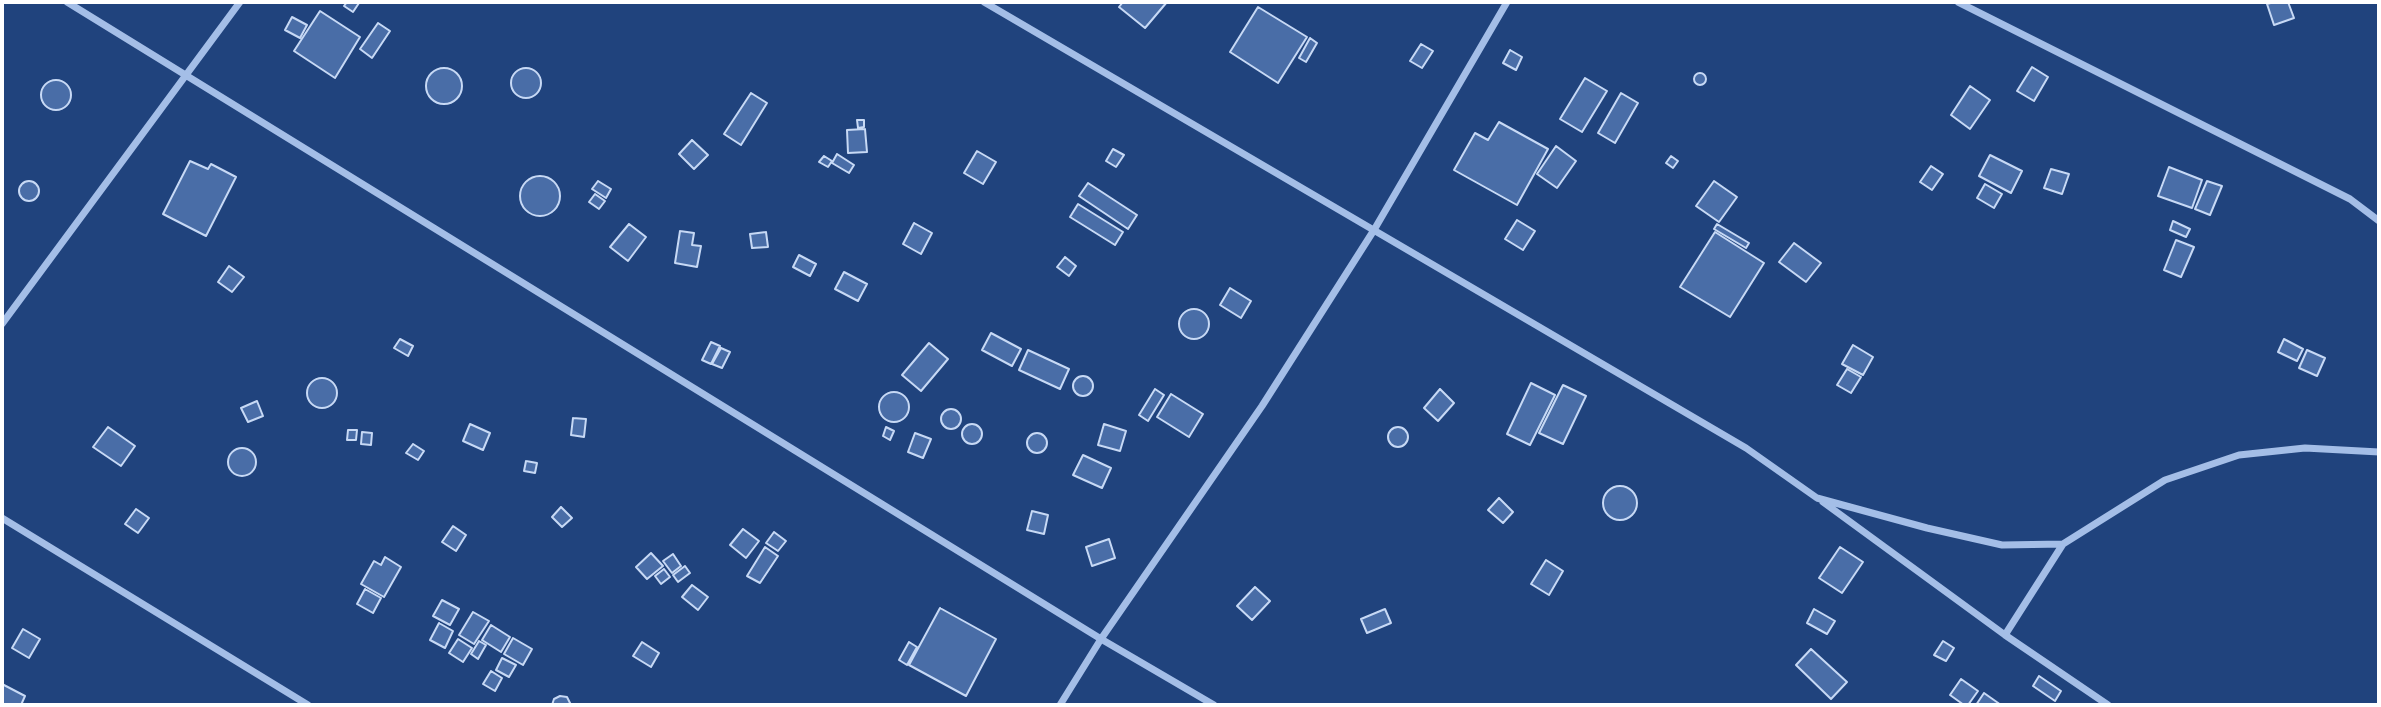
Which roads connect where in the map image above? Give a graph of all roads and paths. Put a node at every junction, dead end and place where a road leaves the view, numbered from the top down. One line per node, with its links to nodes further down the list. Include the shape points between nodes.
1 (67, 2): 6 (street)
2 (240, 2): 6 (street)
3 (984, 2): 8 (street)
4 (1507, 2): 8 (street)
5 (1958, 2): 7 (street, via 2350,199)
6 (185, 76): 9 (street); 15 (street)
7 (2379, 221)
8 (1374, 230): 11 (street, via 1746,448); 15 (street, via 1262,406)
9 (2, 324)
10 (2379, 452): 13 (street, via 2305,448 2239,455 2165,480)
11 (1817, 498): 13 (street, via 2002,545); 14 (street)
12 (2, 518): 16 (street)
13 (2063, 544): 14 (street)
14 (2005, 635): 19 (street)
15 (1101, 639): 17 (street); 18 (street)
16 (308, 705)
17 (1060, 705)
18 (1214, 705)
19 (2108, 705)

